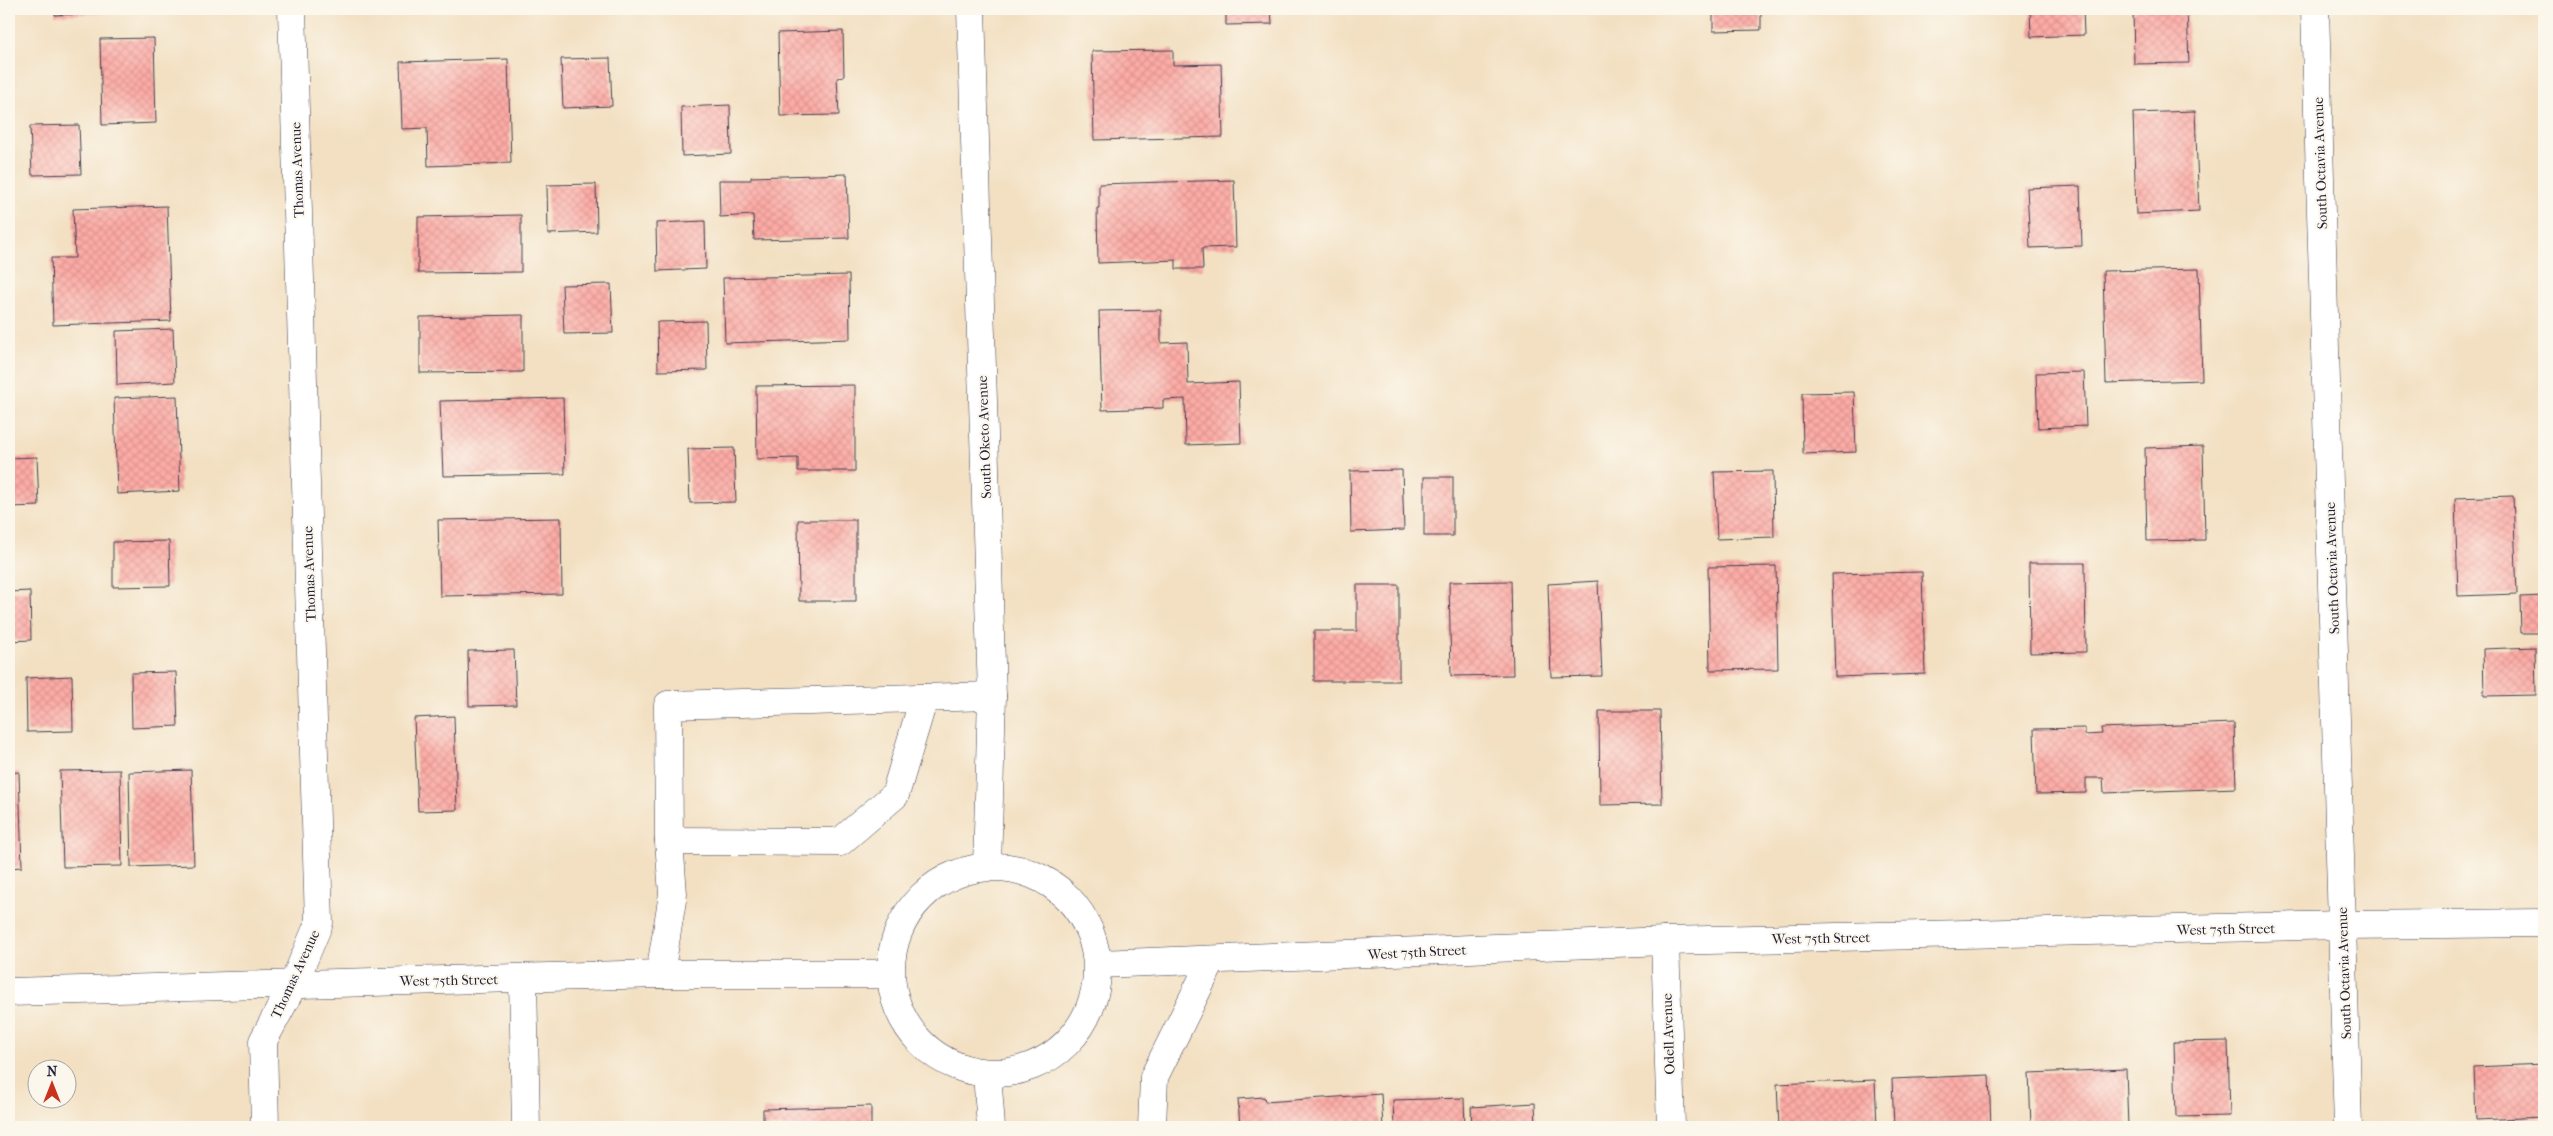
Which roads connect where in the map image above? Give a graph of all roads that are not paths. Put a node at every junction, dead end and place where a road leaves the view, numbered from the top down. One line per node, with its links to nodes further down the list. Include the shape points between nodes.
1 (292, 9): 16 (street, Thomas Avenue, via 319,923)
2 (971, 9): 4 (street, South Oketo Avenue)
3 (2315, 9): 9 (street, South Octavia Avenue)
4 (992, 696): 5 (street); 7 (street, South Oketo Avenue)
5 (924, 698): 6 (street, via 895,795 840,842); 6 (street, via 668,705)
6 (669, 841): 13 (street, via 673,894)
7 (987, 866): 12 (street, via 1020,869 1050,882 1076,904 1092,932); 14 (street, via 956,873 928,889 907,913 894,942)
8 (2544, 923): 9 (street, West 75th Street)
9 (2343, 925): 10 (street, West 75th Street); 24 (street, South Octavia Avenue)
10 (1665, 942): 11 (street, West 75th Street); 23 (street, Odell Avenue)
11 (1211, 962): 12 (street, West 75th Street); 22 (street, via 1154,1077)
12 (1099, 964): 18 (street, via 1094,999 1079,1031 1054,1055 1022,1070)
13 (660, 974): 14 (street, West 75th Street); 15 (street, West 75th Street)
14 (890, 974): 18 (street, via 896,1004 910,1031 938,1056 958,1067)
15 (523, 979): 16 (street, West 75th Street); 20 (street)
16 (293, 984): 17 (street, West 75th Street); 19 (street, Thomas Avenue, via 262,1041)
17 (9, 992)
18 (987, 1074): 21 (street)
19 (265, 1127)
20 (526, 1127)
21 (991, 1127)
22 (1152, 1127)
23 (1671, 1127)
24 (2348, 1127)

